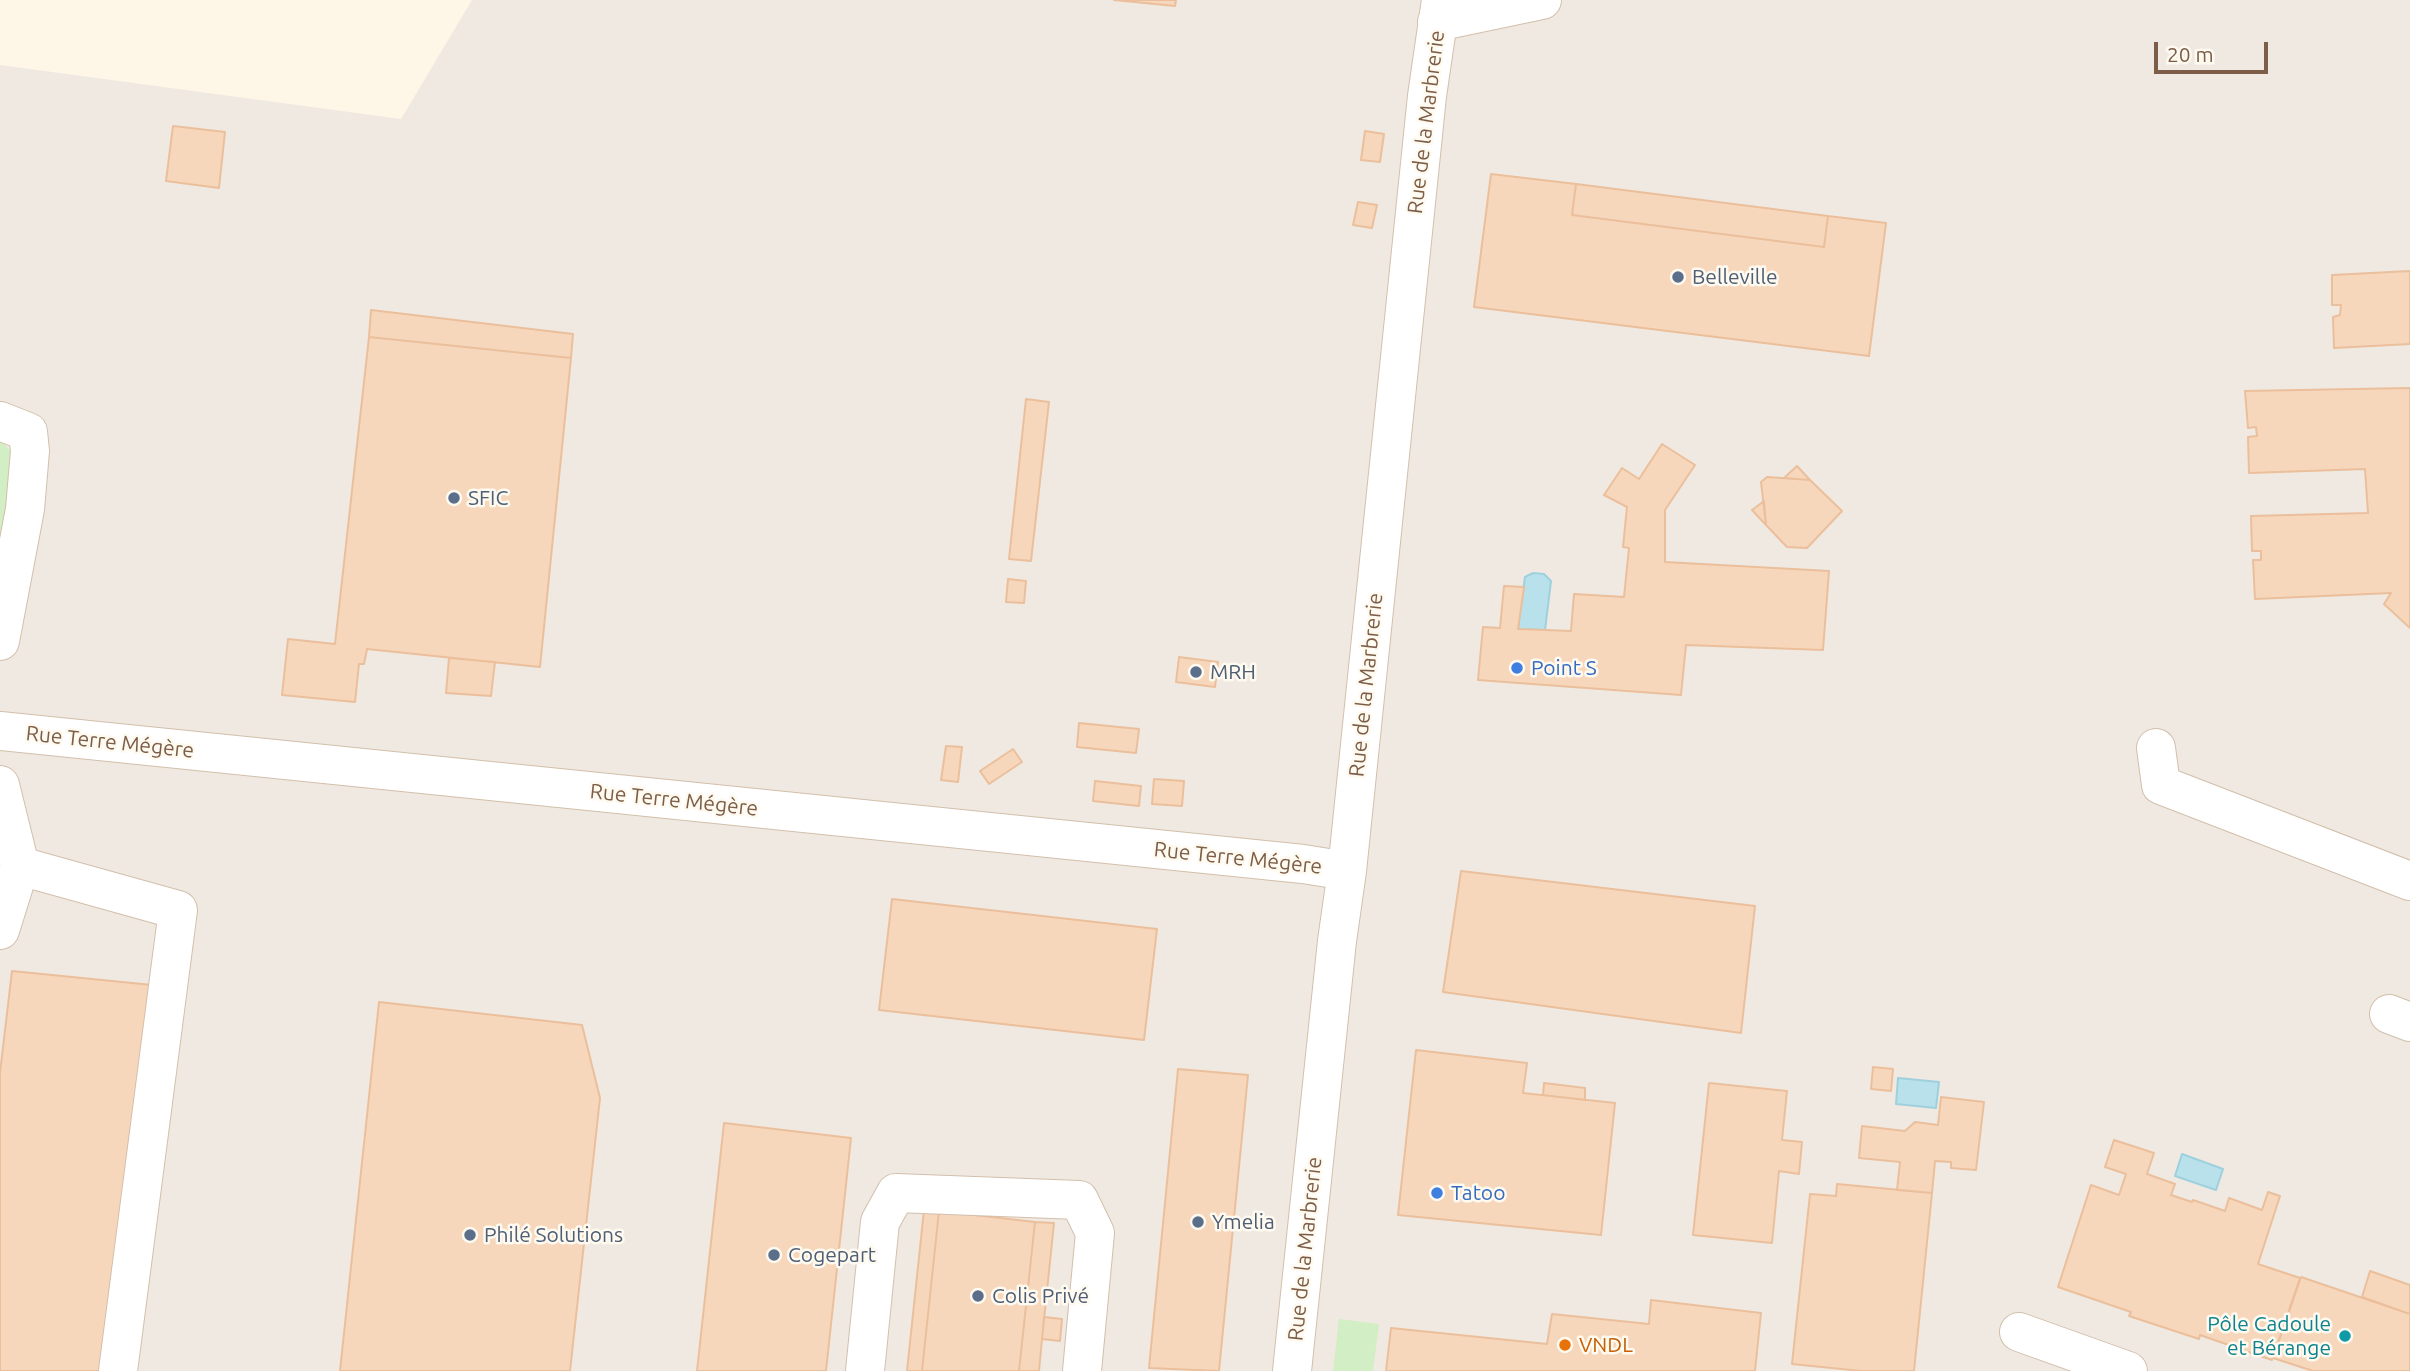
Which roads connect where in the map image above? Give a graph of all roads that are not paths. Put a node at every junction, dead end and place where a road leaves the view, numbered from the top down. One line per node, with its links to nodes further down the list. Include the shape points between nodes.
1 (1542, 0): 2 (street)
2 (1439, 11): 9 (street, Rue de la Marbrerie)
3 (0, 421): 4 (street, via 28,432 30,451 25,509)
4 (0, 641)
5 (0, 731): 9 (street, Rue Terre Mégère)
6 (2156, 748): 10 (street, via 2161,785)
7 (0, 785): 8 (street)
8 (20, 866): 11 (street); 13 (street, via 178,910)
9 (1347, 871): 16 (street, Rue de la Marbrerie)
10 (2410, 881)
11 (0, 930)
12 (2019, 1332): 17 (street)
13 (118, 1371)
14 (865, 1371): 15 (street, via 880,1222 896,1193 1079,1200 1095,1233)
15 (1082, 1371)
16 (1292, 1371)
17 (2128, 1371)

